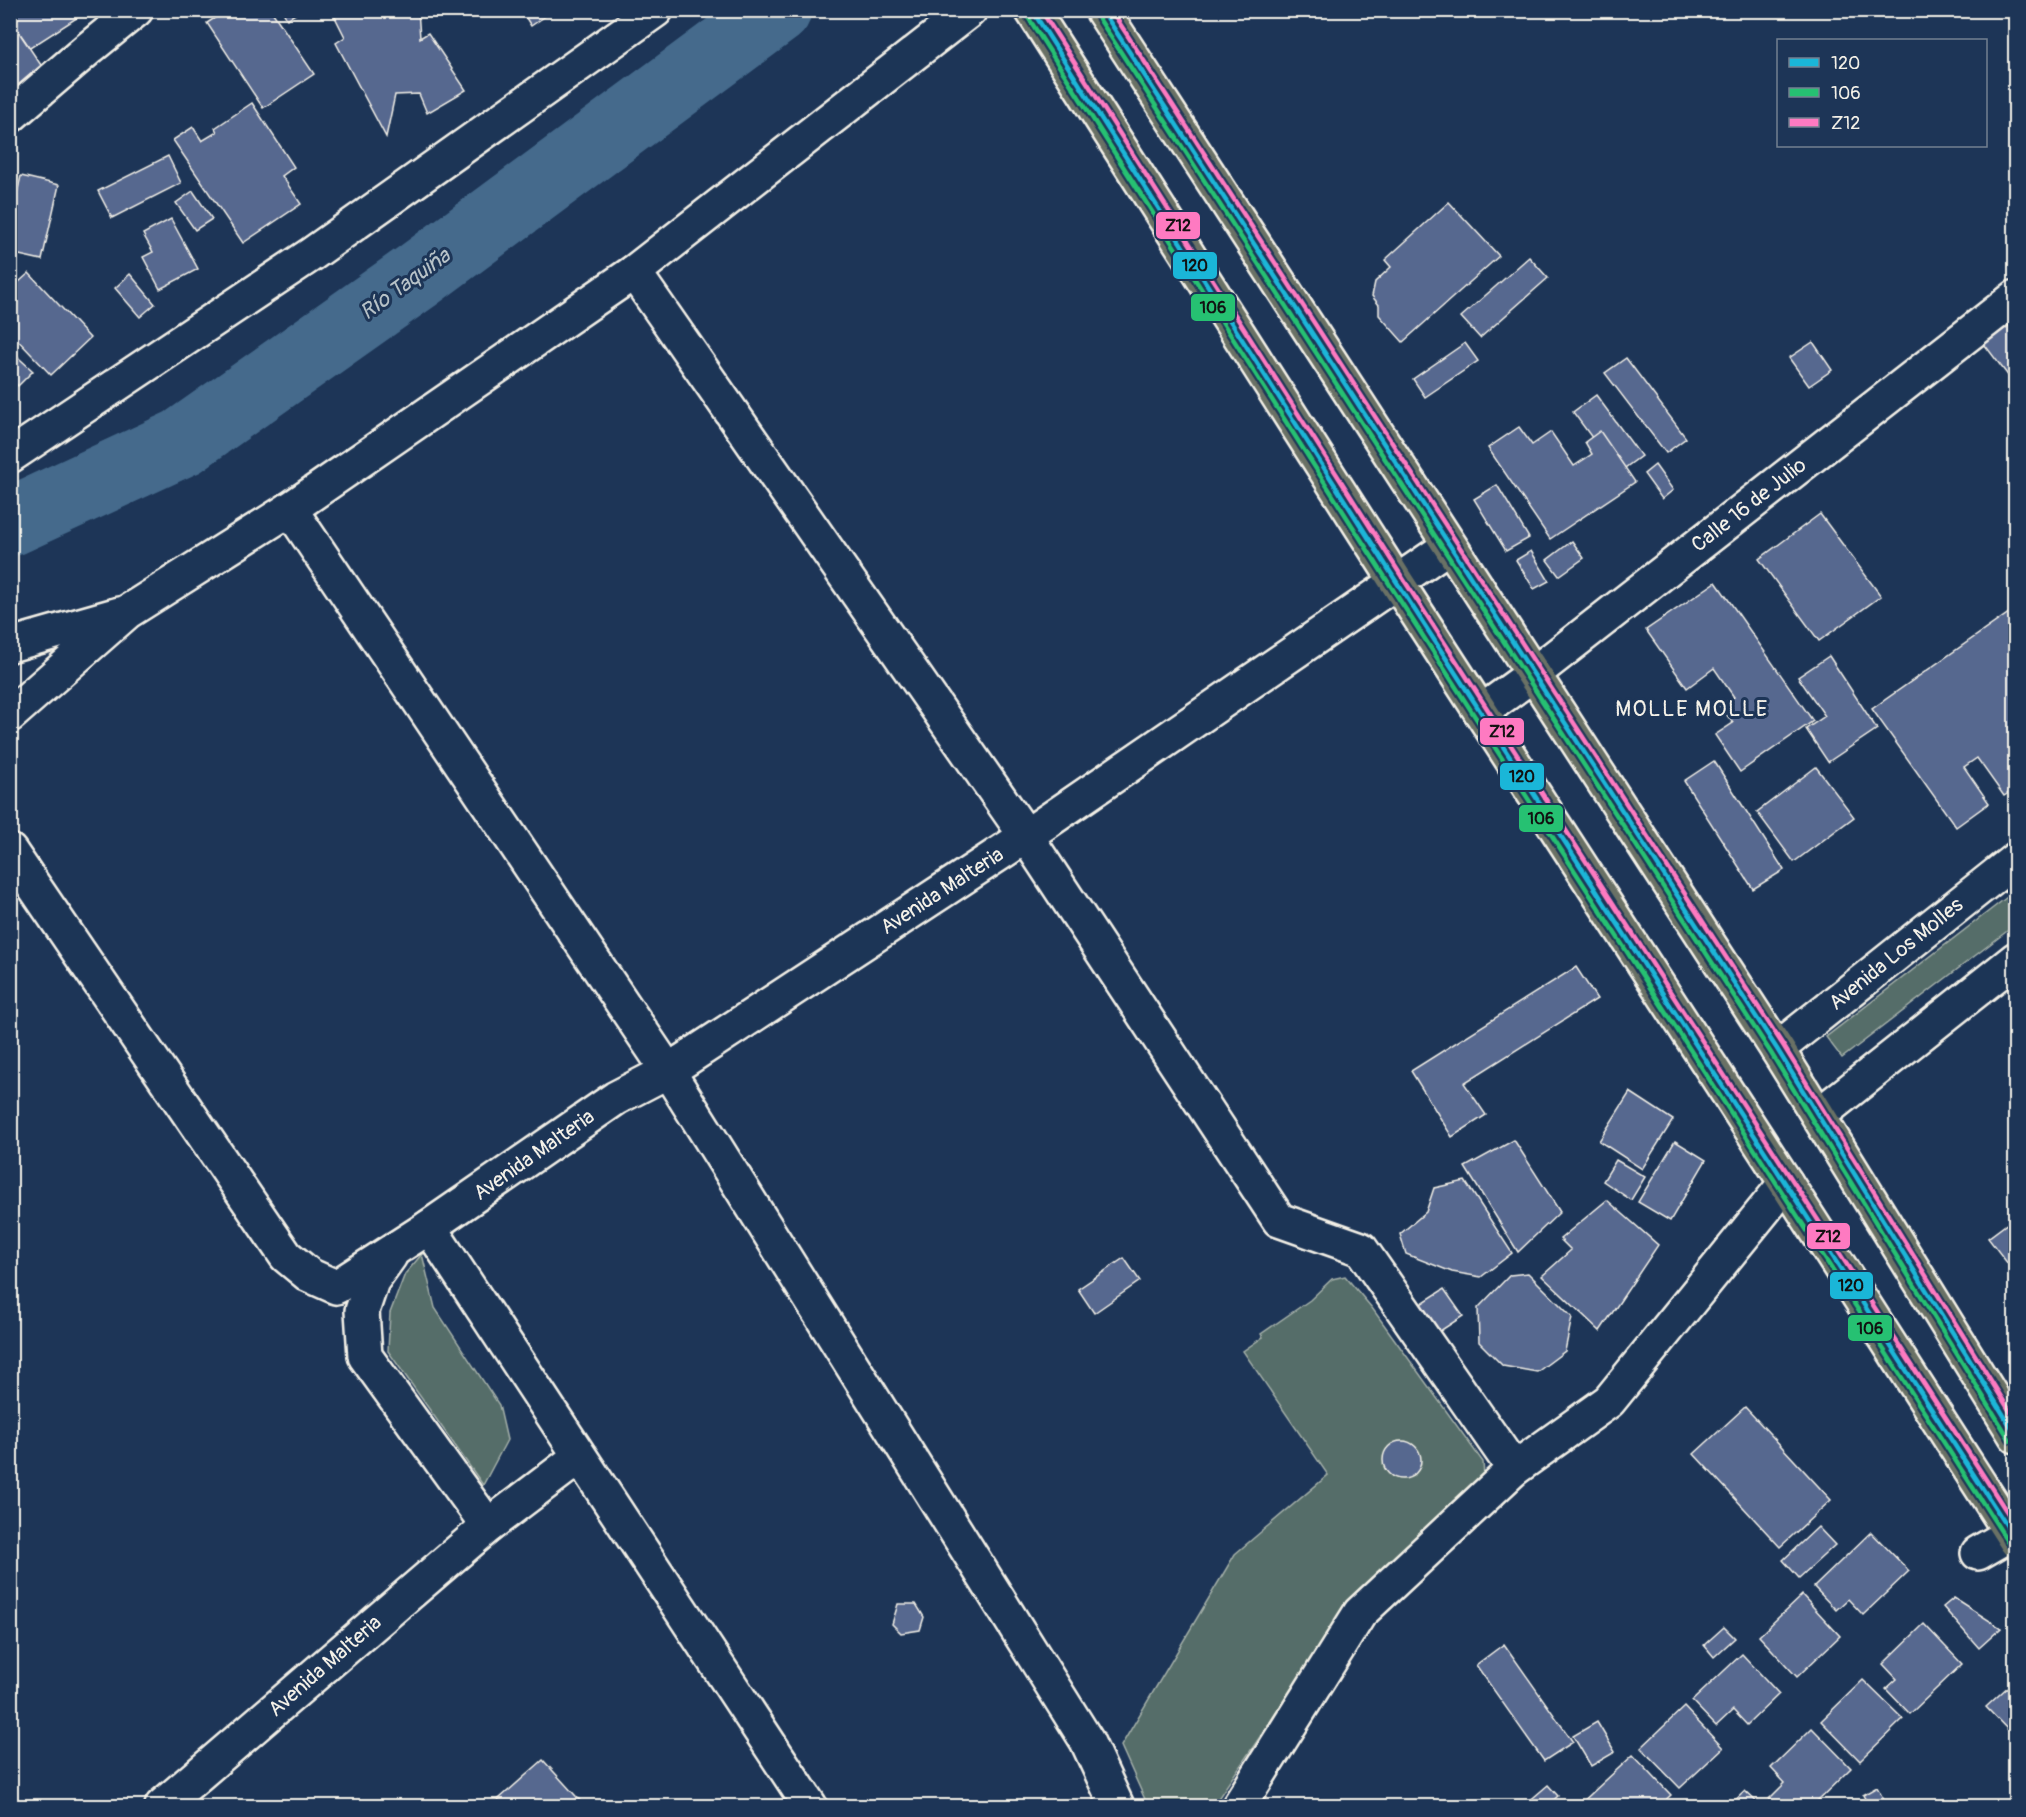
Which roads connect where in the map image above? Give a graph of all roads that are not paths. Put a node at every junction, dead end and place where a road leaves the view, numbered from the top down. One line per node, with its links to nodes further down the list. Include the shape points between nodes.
1 (136, 10): 6 (street)
2 (656, 10): 9 (street, via 312,254)
3 (970, 10): 7 (street)
4 (1032, 10): 12 (main road)
5 (1102, 10): 11 (main road)
6 (10, 116)
7 (634, 272): 10 (street); 18 (street)
8 (2016, 297): 15 (street, Calle 16 de Julio)
9 (10, 456)
10 (290, 509): 13 (street); 23 (street)
11 (1449, 546): 12 (street, Avenida Malteria); 15 (main road)
12 (1396, 581): 16 (main road); 18 (street, Avenida Malteria)
13 (127, 612): 14 (street); 17 (street)
14 (10, 645)
15 (1532, 675): 16 (street, Calle 16 de Julio); 22 (main road)
16 (1481, 712): 25 (main road)
17 (10, 715)
18 (1026, 836): 23 (street, Avenida Malteria); 30 (street, via 1279,1220 1361,1249)
19 (10, 851): 27 (street, Avenida Malteria, via 286,1256 309,1275 336,1287)
20 (2016, 859): 22 (street, Avenida Los Molles)
21 (2016, 959): 24 (street)
22 (1777, 1049): 24 (main road)
23 (668, 1071): 26 (street, Avenida Malteria, via 616,1098); 36 (street, via 1088,1741)
24 (1819, 1115): 28 (main road)
25 (1786, 1183): 30 (street, via 1610,1401); 32 (main road)
26 (429, 1227): 27 (street, Avenida Malteria); 29 (street)
27 (394, 1249): 31 (street, Avenida Malteria, via 372,1281 362,1311 365,1356)
28 (2016, 1436)
29 (579, 1457): 31 (street, Avenida Malteria); 35 (street)
30 (1514, 1469): 37 (street, via 1360,1613)
31 (488, 1526): 34 (street, Avenida Malteria)
32 (2014, 1537): 33 (street)
33 (1978, 1553)
34 (162, 1806)
35 (810, 1806)
36 (1117, 1806)
37 (1239, 1806)

